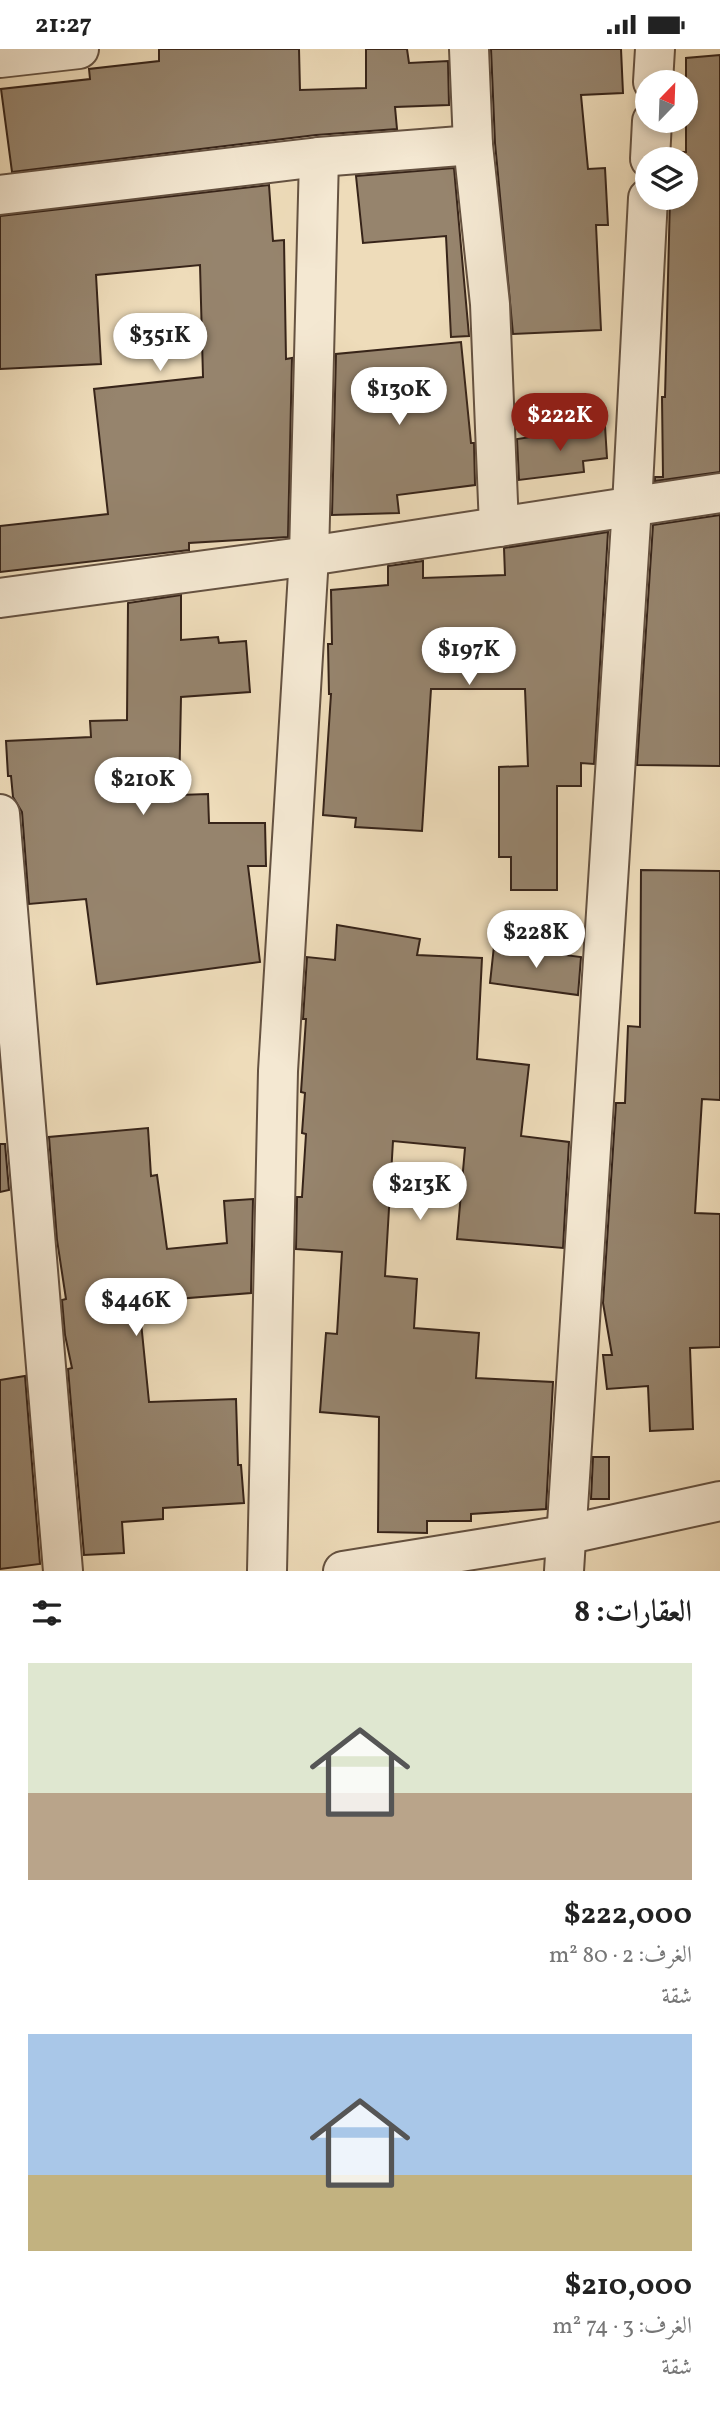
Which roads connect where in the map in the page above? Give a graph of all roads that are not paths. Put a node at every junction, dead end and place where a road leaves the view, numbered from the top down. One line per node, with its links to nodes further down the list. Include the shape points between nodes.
1 (79, 49): 4 (street)
2 (469, 49): 6 (street)
3 (655, 49): 5 (street)
4 (0, 58)
5 (654, 70)
6 (473, 145): 7 (street); 12 (street, via 490,304)
7 (319, 157): 8 (street); 13 (street)
8 (0, 195)
9 (647, 210): 11 (street)
10 (720, 493): 11 (street)
11 (632, 506): 12 (street); 17 (street)
12 (499, 527): 13 (street)
13 (309, 556): 14 (street); 19 (street, via 278,1071)
14 (0, 598)
15 (0, 814): 18 (street)
16 (720, 1501): 17 (street)
17 (565, 1553): 20 (street)
18 (63, 1571)
19 (267, 1571)
20 (342, 1571)

